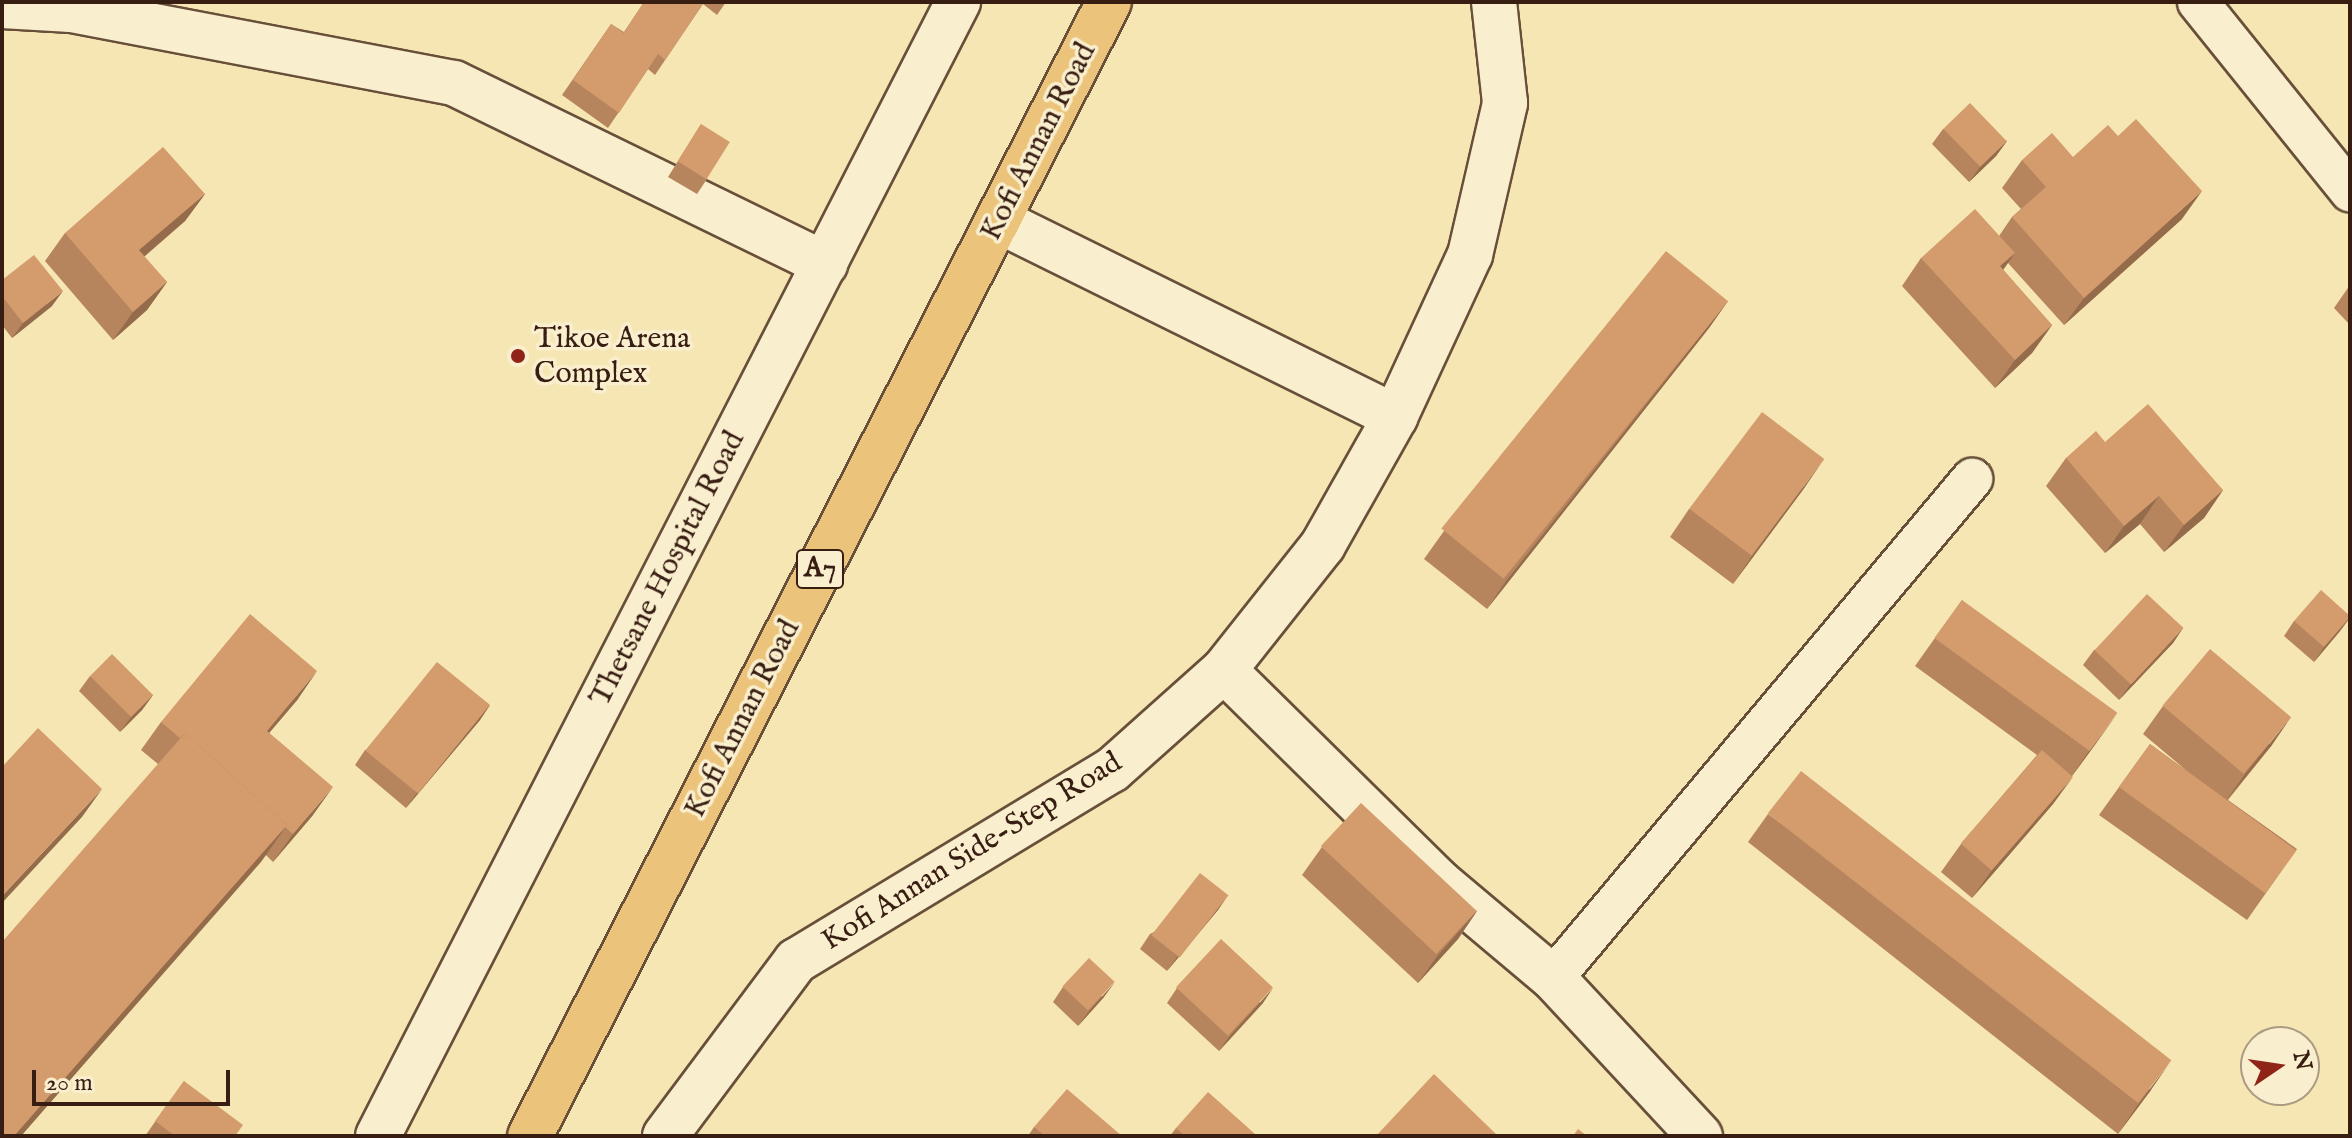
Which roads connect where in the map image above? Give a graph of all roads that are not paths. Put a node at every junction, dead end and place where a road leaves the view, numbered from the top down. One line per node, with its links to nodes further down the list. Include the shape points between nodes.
1 (958, 2): 8 (street, Thetsane Hospital Road)
2 (1109, 2): 7 (main road, Kofi Annan Road / A7)
3 (1494, 2): 9 (street, Kofi Annan Side-Step Road, via 1505,103 1470,255)
4 (2198, 2): 6 (lane)
5 (2, 6): 8 (street, via 71,10 454,83)
6 (2350, 191)
7 (999, 221): 9 (street); 15 (main road, Kofi Annan Road / A7)
8 (825, 264): 14 (street, Thetsane Hospital Road)
9 (1395, 417): 11 (street, Kofi Annan Side-Step Road, via 1323,545)
10 (1972, 479): 12 (lane)
11 (1224, 670): 12 (street, via 1439,882); 13 (street, Kofi Annan Side-Step Road, via 1112,770 796,961)
12 (1553, 978): 16 (street)
13 (671, 1133)
14 (378, 1136)
15 (530, 1136)
16 (1700, 1136)

